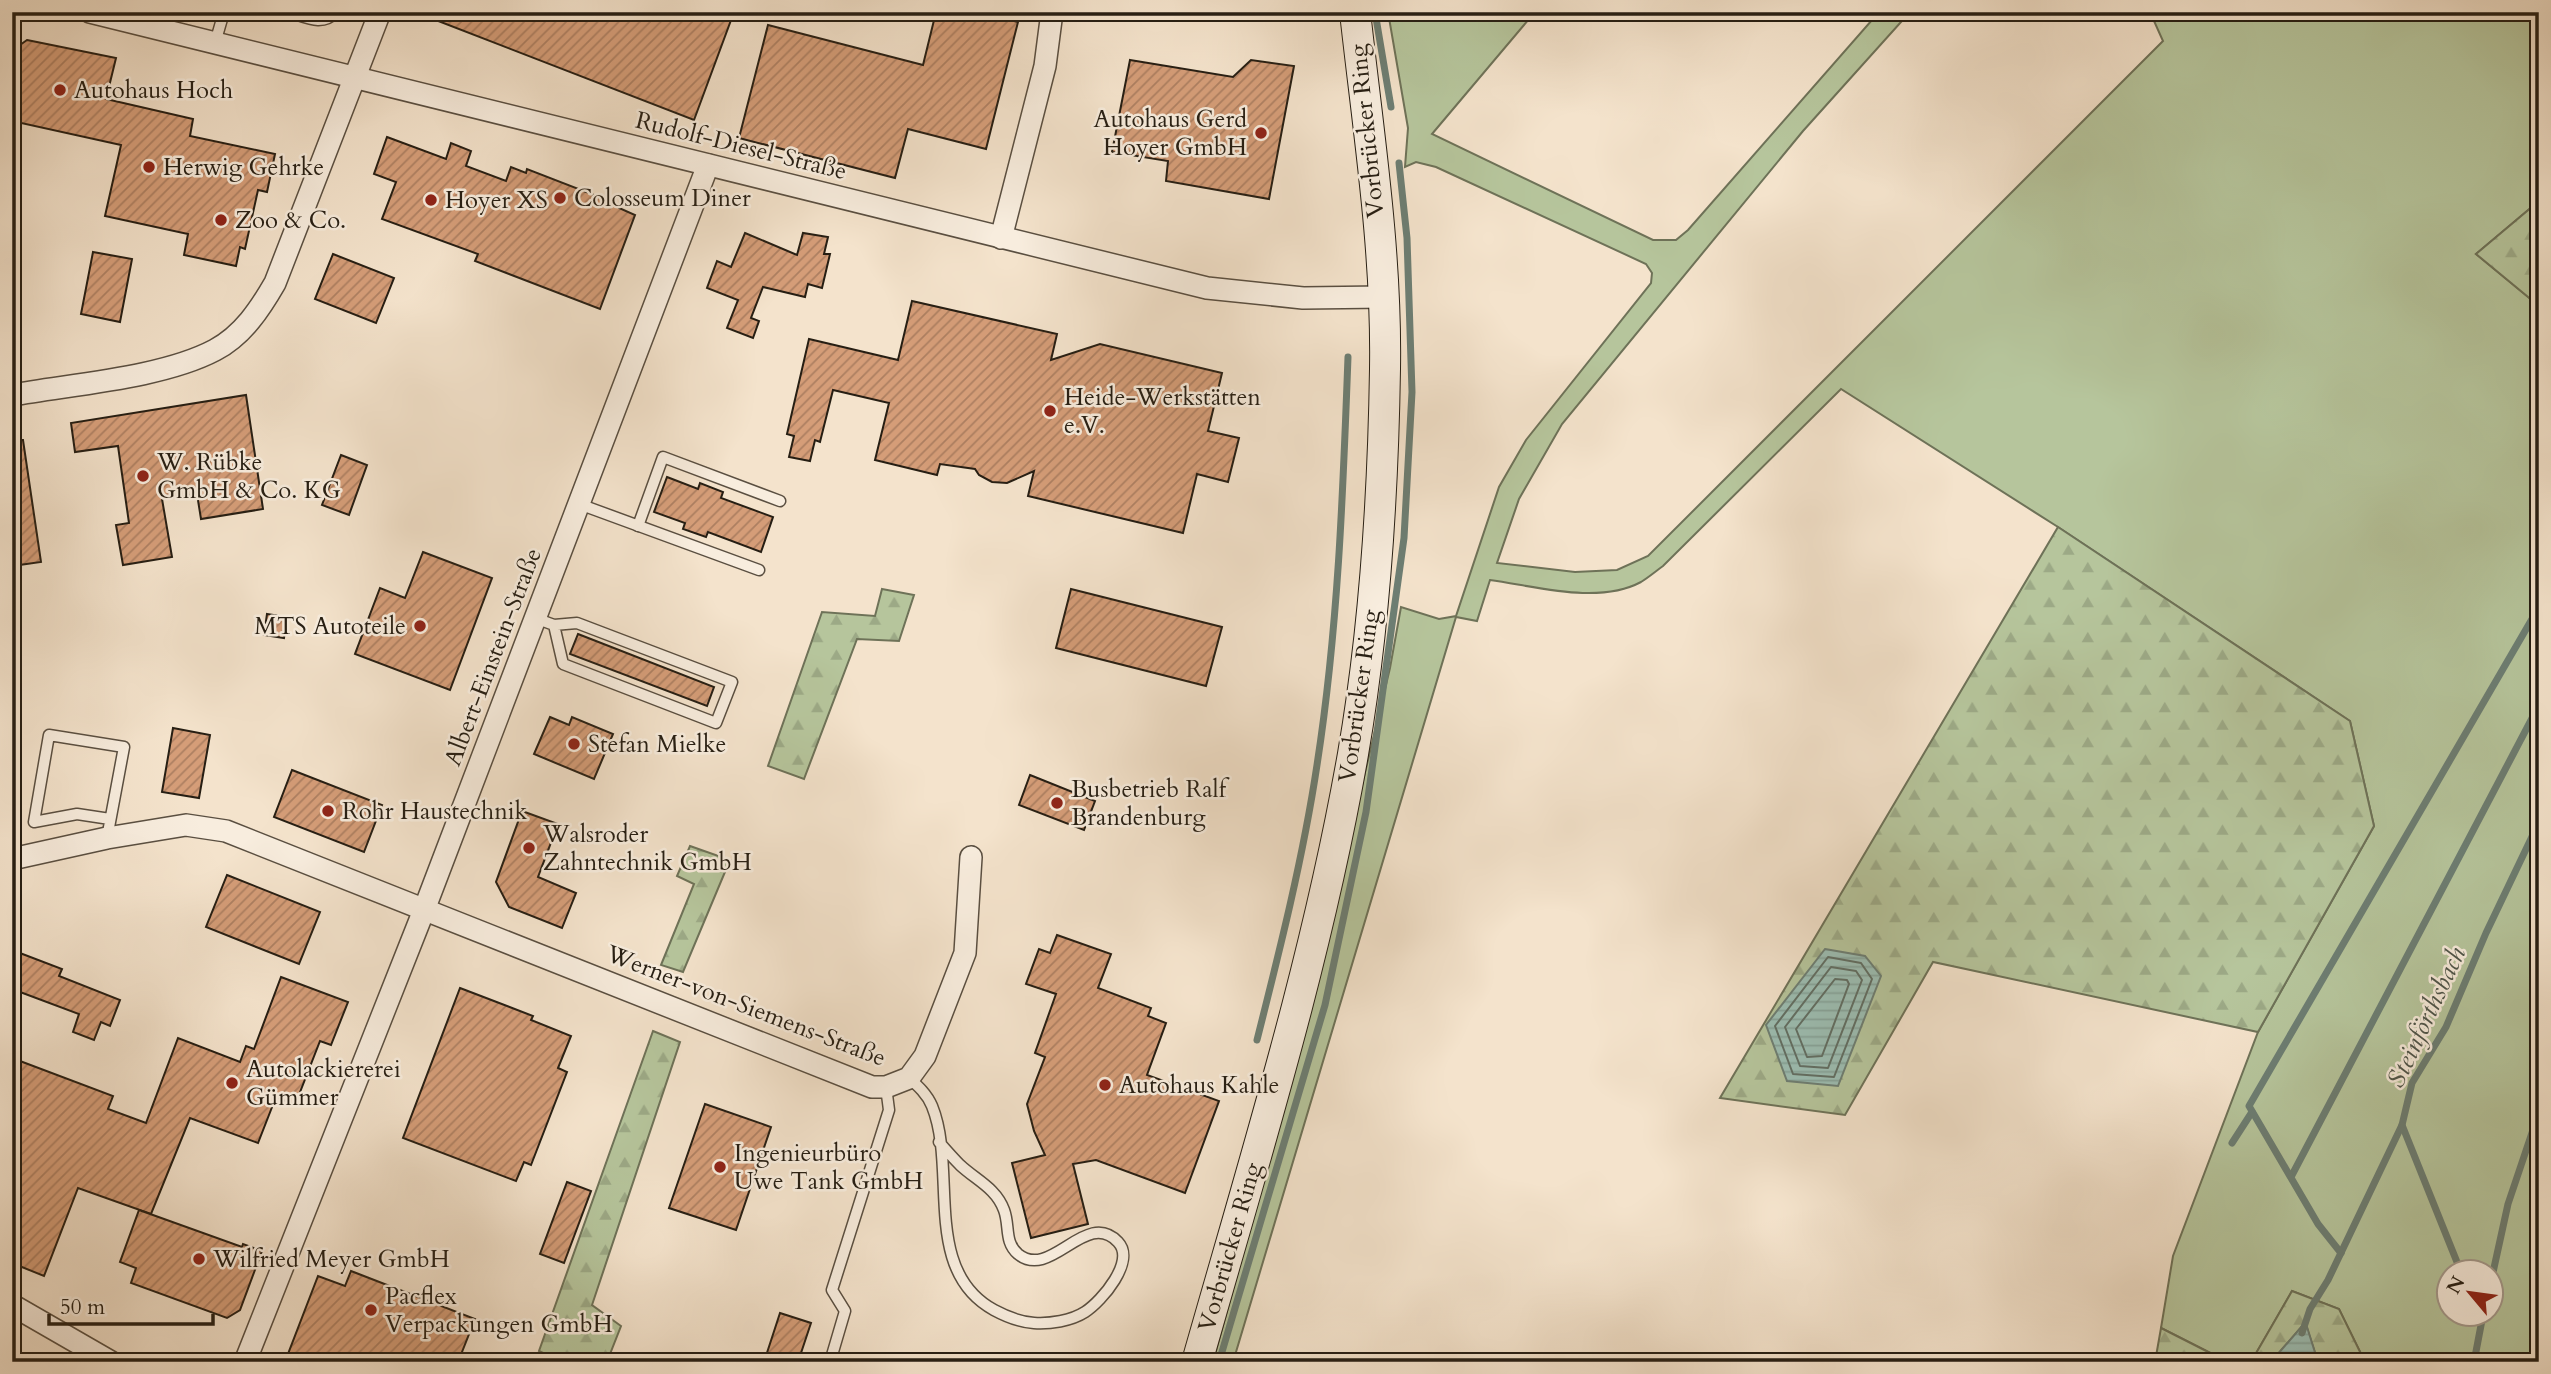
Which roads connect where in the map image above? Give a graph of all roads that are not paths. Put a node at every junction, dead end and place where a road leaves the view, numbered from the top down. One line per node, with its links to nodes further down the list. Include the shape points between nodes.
1 (90, 12): 8 (street, Rudolf-Diesel-Straße)
2 (224, 12): 8 (lane)
3 (289, 12): 4 (lane, via 320,21 329,20)
4 (336, 12)
5 (380, 12): 9 (street)
6 (1052, 12): 11 (street, via 1045,66)
7 (1355, 12): 12 (main road, Vorbrücker Ring)
8 (215, 43): 9 (street, Rudolf-Diesel-Straße)
9 (356, 78): 10 (street, Rudolf-Diesel-Straße); 13 (street, via 275,283 240,332 216,349 170,367)
10 (708, 165): 11 (street, Rudolf-Diesel-Straße); 15 (street, Albert-Einstein-Straße)
11 (1001, 238): 12 (street, Rudolf-Diesel-Straße, via 1217,290 1303,298)
12 (1384, 298): 30 (main road, Vorbrücker Ring, via 1382,481 1368,651 1353,754 1287,1049)
13 (12, 395)
14 (780, 501): 16 (lane, via 663,457)
15 (579, 504): 16 (lane); 18 (street, Albert-Einstein-Straße)
16 (638, 526): 17 (lane)
17 (759, 570)
18 (545, 622): 18 (lane, via 577,623 732,682 716,723 563,664); 22 (street, Albert-Einstein-Straße)
19 (109, 828): 19 (lane, via 124,747 49,735 34,822 77,814); 21 (street, Werner-von-Siemens-Straße); 22 (street, Werner-von-Siemens-Straße, via 186,825 226,831)
20 (971, 858): 23 (street, Werner-von-Siemens-Straße, via 965,953 925,1056)
21 (12, 859)
22 (424, 910): 24 (street, Werner-von-Siemens-Straße, via 872,1087); 28 (street, Albert-Einstein-Straße)
23 (909, 1078): 24 (street, Werner-von-Siemens-Straße); 25 (lane, via 932,1107)
24 (886, 1087): 29 (lane, via 889,1110 832,1290 845,1311)
25 (939, 1142): 25 (lane, via 946,1230 954,1263 966,1286 984,1305 1009,1318 1059,1322 1085,1312 1104,1294 1119,1272 1124,1257 1121,1244 1099,1234 1070,1242 1039,1261 1020,1256 1009,1244 1004,1209 988,1186)
26 (12, 1305): 27 (street)
27 (111, 1362)
28 (246, 1362)
29 (830, 1362)
30 (1196, 1362)

